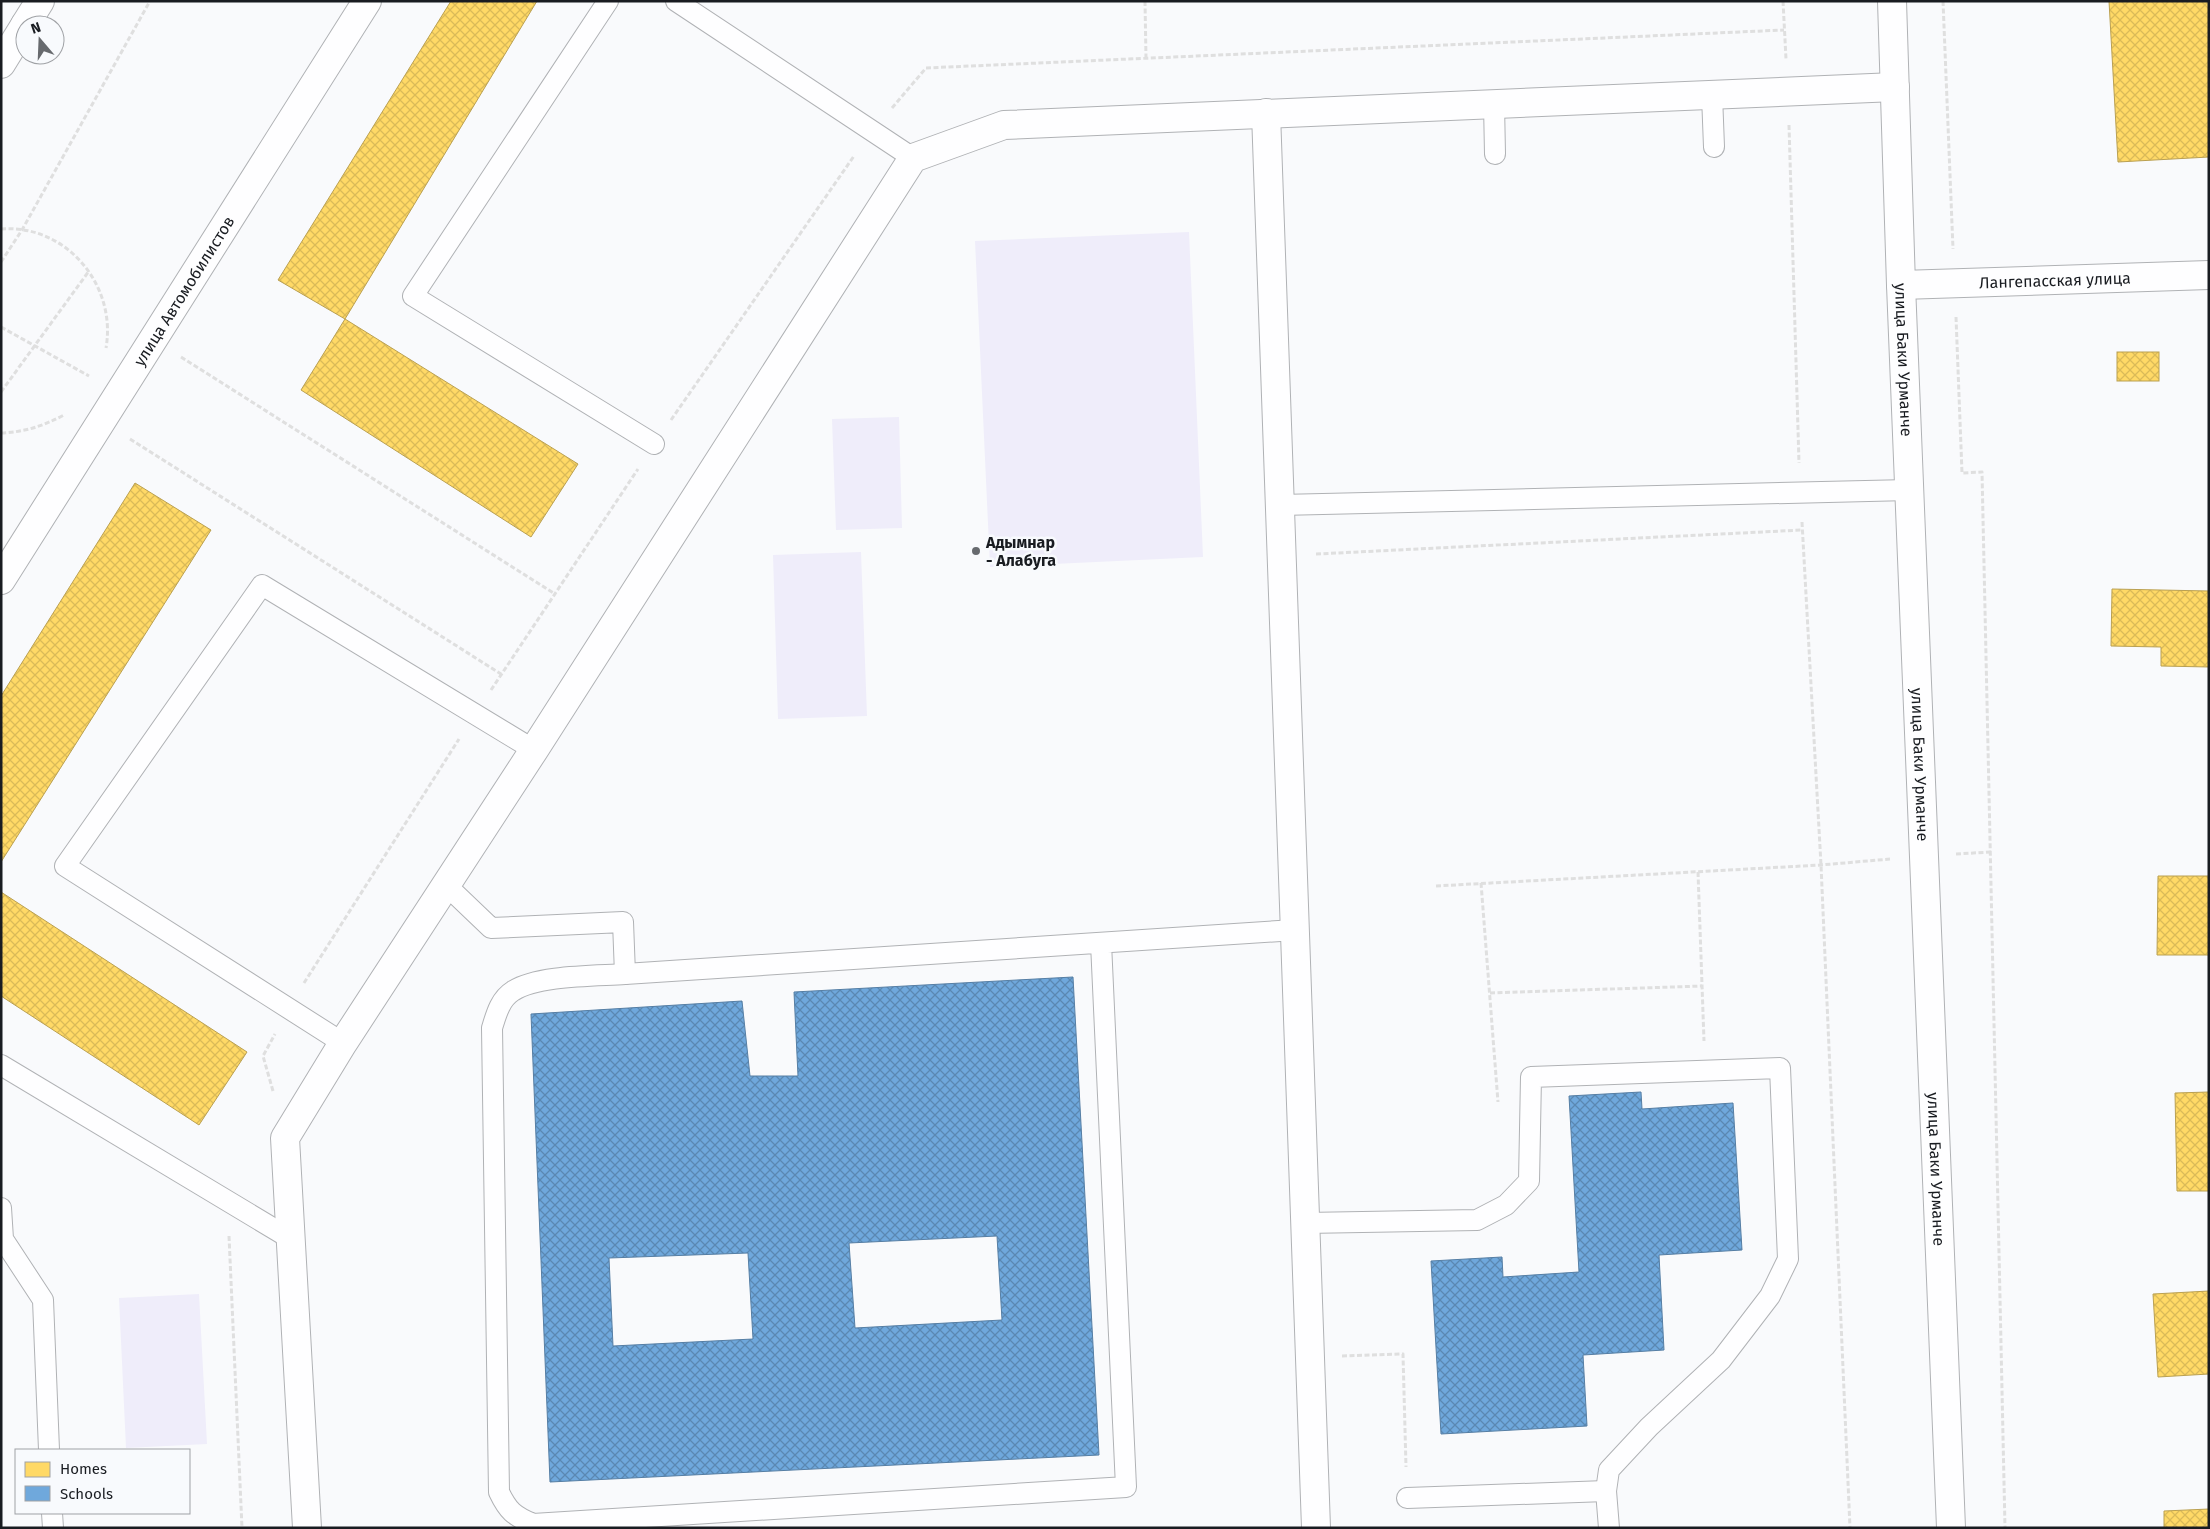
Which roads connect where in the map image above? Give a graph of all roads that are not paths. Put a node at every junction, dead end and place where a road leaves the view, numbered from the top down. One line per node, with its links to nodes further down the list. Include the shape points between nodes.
1 (40, 1): 6 (street)
2 (367, 1): 21 (street, улица Автомобилистов)
3 (608, 1): 18 (lane, via 413,296)
4 (676, 1): 15 (lane)
5 (1892, 1): 9 (street, улица Баки Урманче)
6 (31, 15)
7 (15, 41): 8 (street)
8 (1, 64)
9 (1895, 87): 10 (street); 17 (street, улица Баки Урманче)
10 (1712, 95): 11 (street); 13 (lane)
11 (1494, 104): 12 (street); 14 (lane)
12 (1266, 113): 15 (street, via 1004,126); 20 (street)
13 (1714, 147)
14 (1495, 154)
15 (913, 158): 22 (street)
16 (2209, 275): 17 (street, Лангепасская улица)
17 (1901, 285): 19 (street, улица Баки Урманче)
18 (654, 444)
19 (1909, 490): 20 (lane); 40 (street, улица Баки Урманче)
20 (1280, 505): 24 (street)
21 (1, 580)
22 (534, 750): 23 (street); 27 (lane, via 262,585 65,866)
23 (446, 885): 26 (lane, via 491,928 623,922); 27 (street)
24 (1295, 930): 25 (lane); 30 (street)
25 (1101, 943): 26 (lane); 26 (lane, via 1126,1487 533,1524 516,1517 506,1507 499,1492 492,1028 498,1008 512,991 540,981)
26 (624, 974)
27 (343, 1043): 31 (street, via 285,1138)
28 (1, 1065): 31 (lane)
29 (1, 1208): 32 (lane, via 3,1239 42,1300)
30 (1305, 1223): 33 (lane, via 1477,1220 1506,1206 1529,1181 1531,1077 1780,1068 1788,1259 1770,1296 1721,1360 1649,1427 1609,1470); 38 (street)
31 (291, 1239): 37 (street)
32 (49, 1449)
33 (1606, 1491): 34 (lane); 39 (lane)
34 (1407, 1498)
35 (52, 1514): 36 (lane)
36 (53, 1528)
37 (307, 1528)
38 (1316, 1528)
39 (1609, 1528)
40 (1951, 1528)

